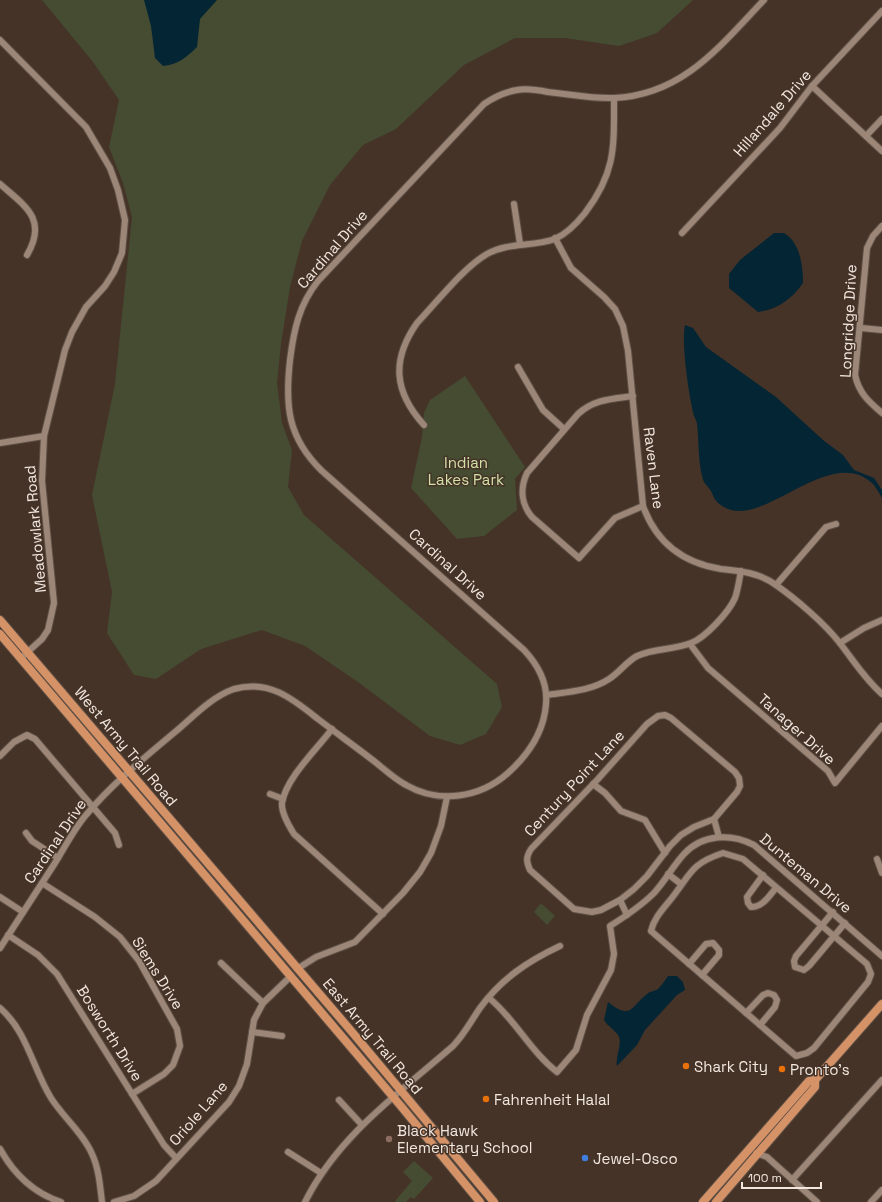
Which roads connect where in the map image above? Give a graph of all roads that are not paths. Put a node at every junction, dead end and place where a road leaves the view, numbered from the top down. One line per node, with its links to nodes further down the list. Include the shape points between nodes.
1 (764, 0): 5 (street, Cardinal Drive, via 710,57 679,80 640,94)
2 (882, 11): 4 (street, Hillandale Drive)
3 (0, 40): 23 (street, Meadowlark Road, via 86,127 112,173 125,220 122,253 114,272 86,307 65,350)
4 (812, 86): 7 (street); 12 (street, Hillandale Drive, via 780,128)
5 (614, 98): 13 (street, via 614,147 605,181 599,194 581,217 572,227); 37 (street, Cardinal Drive, via 518,89 484,104 309,293 295,326 288,375 287,399 290,419 300,444 312,461 524,650 540,670)
6 (882, 119): 7 (street)
7 (866, 136): 8 (street)
8 (882, 151)
9 (0, 184): 15 (street, via 25,206 34,220 34,243)
10 (514, 204): 14 (street)
11 (882, 226): 16 (street, Longridge Drive, via 867,248)
12 (682, 233)
13 (555, 238): 14 (street); 19 (street, Raven Lane, via 571,268 604,297 620,319 626,337)
14 (520, 244): 21 (street, via 497,249 476,262 417,323 409,336 401,356 399,372 408,406)
15 (27, 255)
16 (861, 328): 17 (street); 20 (street, Longridge Drive, via 855,375 865,398)
17 (882, 330)
18 (518, 366): 22 (street, via 543,410)
19 (633, 396): 22 (street, via 594,402); 25 (street, Raven Lane)
20 (882, 413)
21 (424, 425)
22 (564, 429): 25 (street, via 527,473 523,482 523,498 532,517 579,558 615,518)
23 (44, 436): 24 (street); 34 (street, Meadowlark Road, via 42,481 54,603 48,630)
24 (0, 443)
25 (643, 506): 27 (street, Raven Lane, via 660,538 679,555 706,566)
26 (836, 524): 28 (street, via 826,527)
27 (741, 571): 28 (street, Raven Lane, via 764,578); 33 (street, via 732,605 706,634)
28 (776, 585): 32 (street, Raven Lane)
29 (0, 620): 34 (main road, West Army Trail Road)
30 (882, 620): 32 (street)
31 (0, 634): 35 (main road, West Army Trail Road)
32 (840, 643): 36 (street, Raven Lane, via 863,675)
33 (690, 644): 37 (street, via 642,654 608,680 592,687); 38 (street, Tanager Drive, via 708,668 828,771 835,783)
34 (28, 652): 35 (street, Meadowlark Road); 41 (main road, West Army Trail Road)
35 (21, 658): 42 (main road, West Army Trail Road)
36 (882, 694)
37 (547, 695): 45 (street, Cardinal Drive, via 546,715 539,734 512,770 494,784 481,790)
38 (882, 726)
39 (332, 729): 41 (street, Cardinal Drive, via 277,690 251,686 235,689 211,702); 45 (street, Cardinal Drive, via 406,785 429,794); 46 (street, via 290,782)
40 (0, 756): 47 (street, via 19,738 27,735 35,739)
41 (129, 771): 42 (street, Cardinal Drive); 61 (main road, West Army Trail Road)
42 (122, 778): 47 (street, Cardinal Drive); 62 (main road, West Army Trail Road)
43 (593, 784): 48 (street, Century Point Lane, via 652,719 665,715 739,778 740,786 737,792); 52 (street, via 621,811 645,820); 64 (street, Century Point Lane, via 531,849 527,862 530,870 574,909 592,912)
44 (270, 794): 46 (street)
45 (447, 797): 67 (street, via 441,826 431,853 412,883)
46 (284, 798): 67 (street, via 282,804 286,820 294,834)
47 (93, 807): 51 (street, via 116,833); 53 (street, Cardinal Drive)
48 (714, 819): 50 (street); 52 (street, Century Point Lane, via 681,835)
49 (26, 833): 53 (street, via 32,841)
50 (719, 837): 56 (street, Dunteman Drive, via 695,844 684,853); 66 (street, Dunteman Drive, via 739,839 754,845)
51 (119, 845)
52 (665, 853): 64 (street, Century Point Lane, via 647,876)
53 (58, 858): 58 (street, Cardinal Drive)
54 (877, 859): 55 (street)
55 (882, 873)
56 (668, 874): 59 (street); 68 (street, Dunteman Drive, via 653,893)
57 (763, 875): 59 (street, via 743,859 723,853 707,858); 60 (street); 60 (street, via 747,897 751,907 761,905)
58 (42, 883): 65 (street, Cardinal Drive); 92 (street, Siems Drive, via 95,917 120,937 139,961 177,1029 180,1046 174,1065)
59 (680, 884): 77 (street, via 656,918 651,930)
60 (776, 888): 70 (street)
61 (230, 890): 78 (main road, East Army Trail Road)
62 (223, 896): 80 (main road, East Army Trail Road)
63 (0, 897): 65 (street)
64 (620, 900): 68 (street)
65 (23, 912): 71 (street, Cardinal Drive)
66 (833, 912): 69 (street, Dunteman Drive); 70 (street)
67 (383, 914): 78 (street, via 354,942 316,957)
68 (627, 915): 81 (street, Dunteman Drive, via 610,926 614,959 611,970 587,1015 576,1050 557,1072 544,1062 504,1011)
69 (846, 923): 72 (street); 75 (street, Dunteman Drive)
70 (822, 925): 72 (street); 72 (street, via 796,956 795,967 804,970)
71 (8, 935): 74 (street, Cardinal Drive); 92 (street, Bosworth Drive, via 38,954 57,974)
72 (834, 936): 86 (street, via 867,964 871,974 868,982 814,1048 796,1056)
73 (560, 946): 81 (street, via 520,968 498,986)
74 (0, 948)
75 (882, 956)
76 (221, 963): 82 (street)
77 (689, 964): 79 (street); 79 (street, via 706,944 713,943 719,950 719,955)
78 (297, 969): 91 (main road, East Army Trail Road)
79 (702, 975): 85 (street)
80 (291, 976): 82 (street, Oriole Lane); 93 (main road, East Army Trail Road)
81 (489, 998): 91 (street, via 460,1039)
82 (262, 1003): 87 (street, Oriole Lane, via 254,1020)
83 (882, 1004): 89 (main road)
84 (0, 1008): 106 (street, via 23,1037 51,1098 92,1153 99,1177)
85 (746, 1013): 86 (street); 86 (street, via 763,995 774,995 777,1000 775,1007)
86 (760, 1025)
87 (252, 1032): 88 (street); 100 (street, Oriole Lane, via 247,1064 236,1090 222,1110)
88 (282, 1036)
89 (815, 1080): 97 (main road, via 809,1081); 99 (main road, via 815,1086)
90 (882, 1080): 102 (street)
91 (401, 1091): 93 (street); 110 (main road, East Army Trail Road)
92 (132, 1094): 100 (street, Bosworth Drive, via 164,1145)
93 (394, 1097): 95 (street); 109 (main road, East Army Trail Road)
94 (339, 1100): 95 (street)
95 (362, 1125): 101 (street)
96 (0, 1149): 104 (street, via 14,1172)
97 (749, 1150): 99 (street); 111 (main road)
98 (288, 1152): 101 (street)
99 (758, 1153): 102 (street, via 767,1157); 112 (main road)
100 (176, 1158): 107 (street, Oriole Lane, via 156,1181 134,1196)
101 (321, 1173): 108 (street)
102 (792, 1180): 113 (street)
103 (882, 1190): 114 (street)
104 (46, 1200): 105 (street)
105 (61, 1202)
106 (102, 1202)
107 (114, 1202)
108 (305, 1202)
109 (480, 1202)
110 (494, 1202)
111 (703, 1202)
112 (716, 1202)
113 (817, 1202)
114 (871, 1202)

